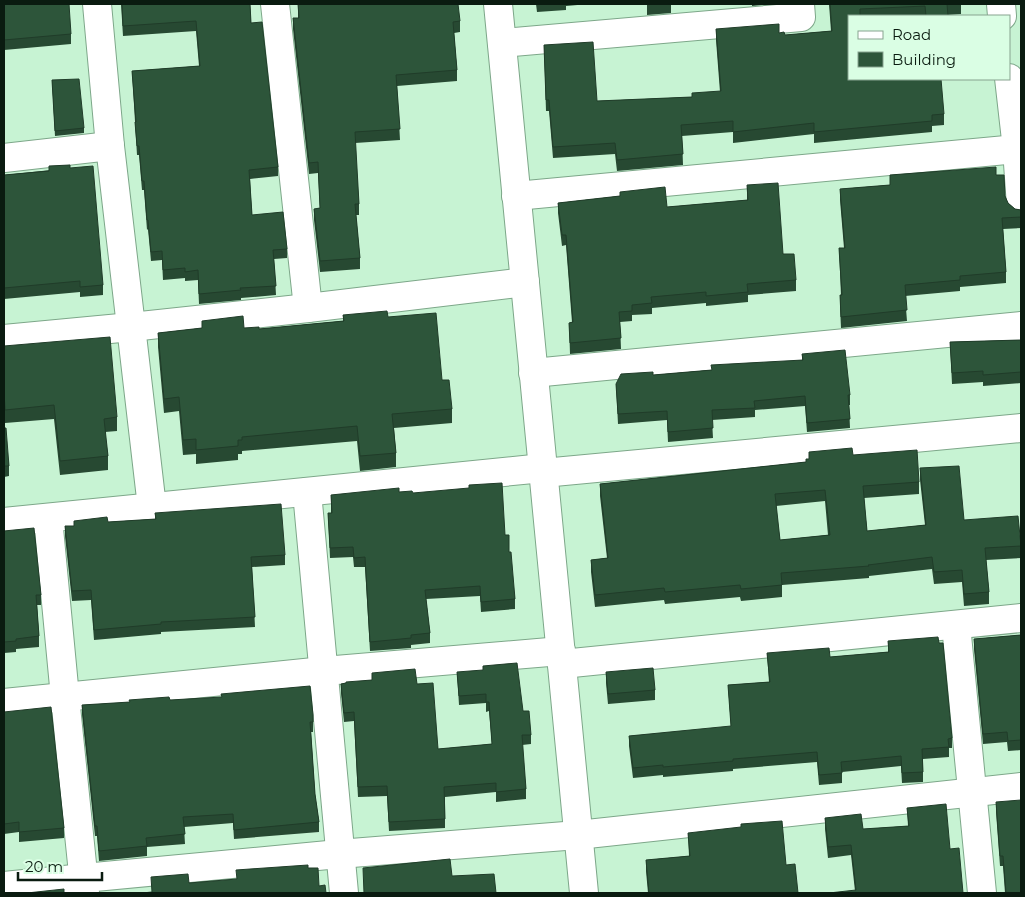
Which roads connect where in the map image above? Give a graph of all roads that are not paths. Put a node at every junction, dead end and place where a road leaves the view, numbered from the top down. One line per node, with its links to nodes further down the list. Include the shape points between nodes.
1 (97, 4): 7 (street)
2 (275, 4): 13 (street)
3 (498, 4): 5 (street)
4 (800, 4): 5 (street, via 801,17)
5 (502, 42): 10 (street)
6 (1009, 80): 8 (street)
7 (110, 146): 9 (street); 15 (street)
8 (1017, 149): 10 (street); 11 (street)
9 (4, 158)
10 (516, 196): 12 (street)
11 (1021, 206)
12 (525, 282): 13 (street); 17 (street)
13 (308, 308): 15 (street)
14 (1021, 326): 17 (street)
15 (131, 327): 16 (street); 21 (street)
16 (4, 339)
17 (534, 373): 19 (street)
18 (1021, 428): 19 (street)
19 (543, 471): 20 (street); 26 (street)
20 (307, 492): 21 (street); 27 (street)
21 (152, 507): 22 (street)
22 (48, 518): 23 (street); 28 (street)
23 (4, 522)
24 (1021, 618): 25 (street)
25 (956, 625): 26 (street); 31 (street)
26 (561, 657): 27 (street); 32 (street)
27 (324, 671): 28 (street); 33 (street)
28 (65, 697): 29 (street); 35 (street)
29 (4, 703)
30 (1021, 787): 31 (street)
31 (972, 792): 32 (street); 38 (street)
32 (578, 834): 33 (street); 37 (street)
33 (340, 854): 35 (street); 36 (street)
34 (4, 886): 35 (street)
35 (85, 886)
36 (344, 893)
37 (584, 893)
38 (982, 893)

